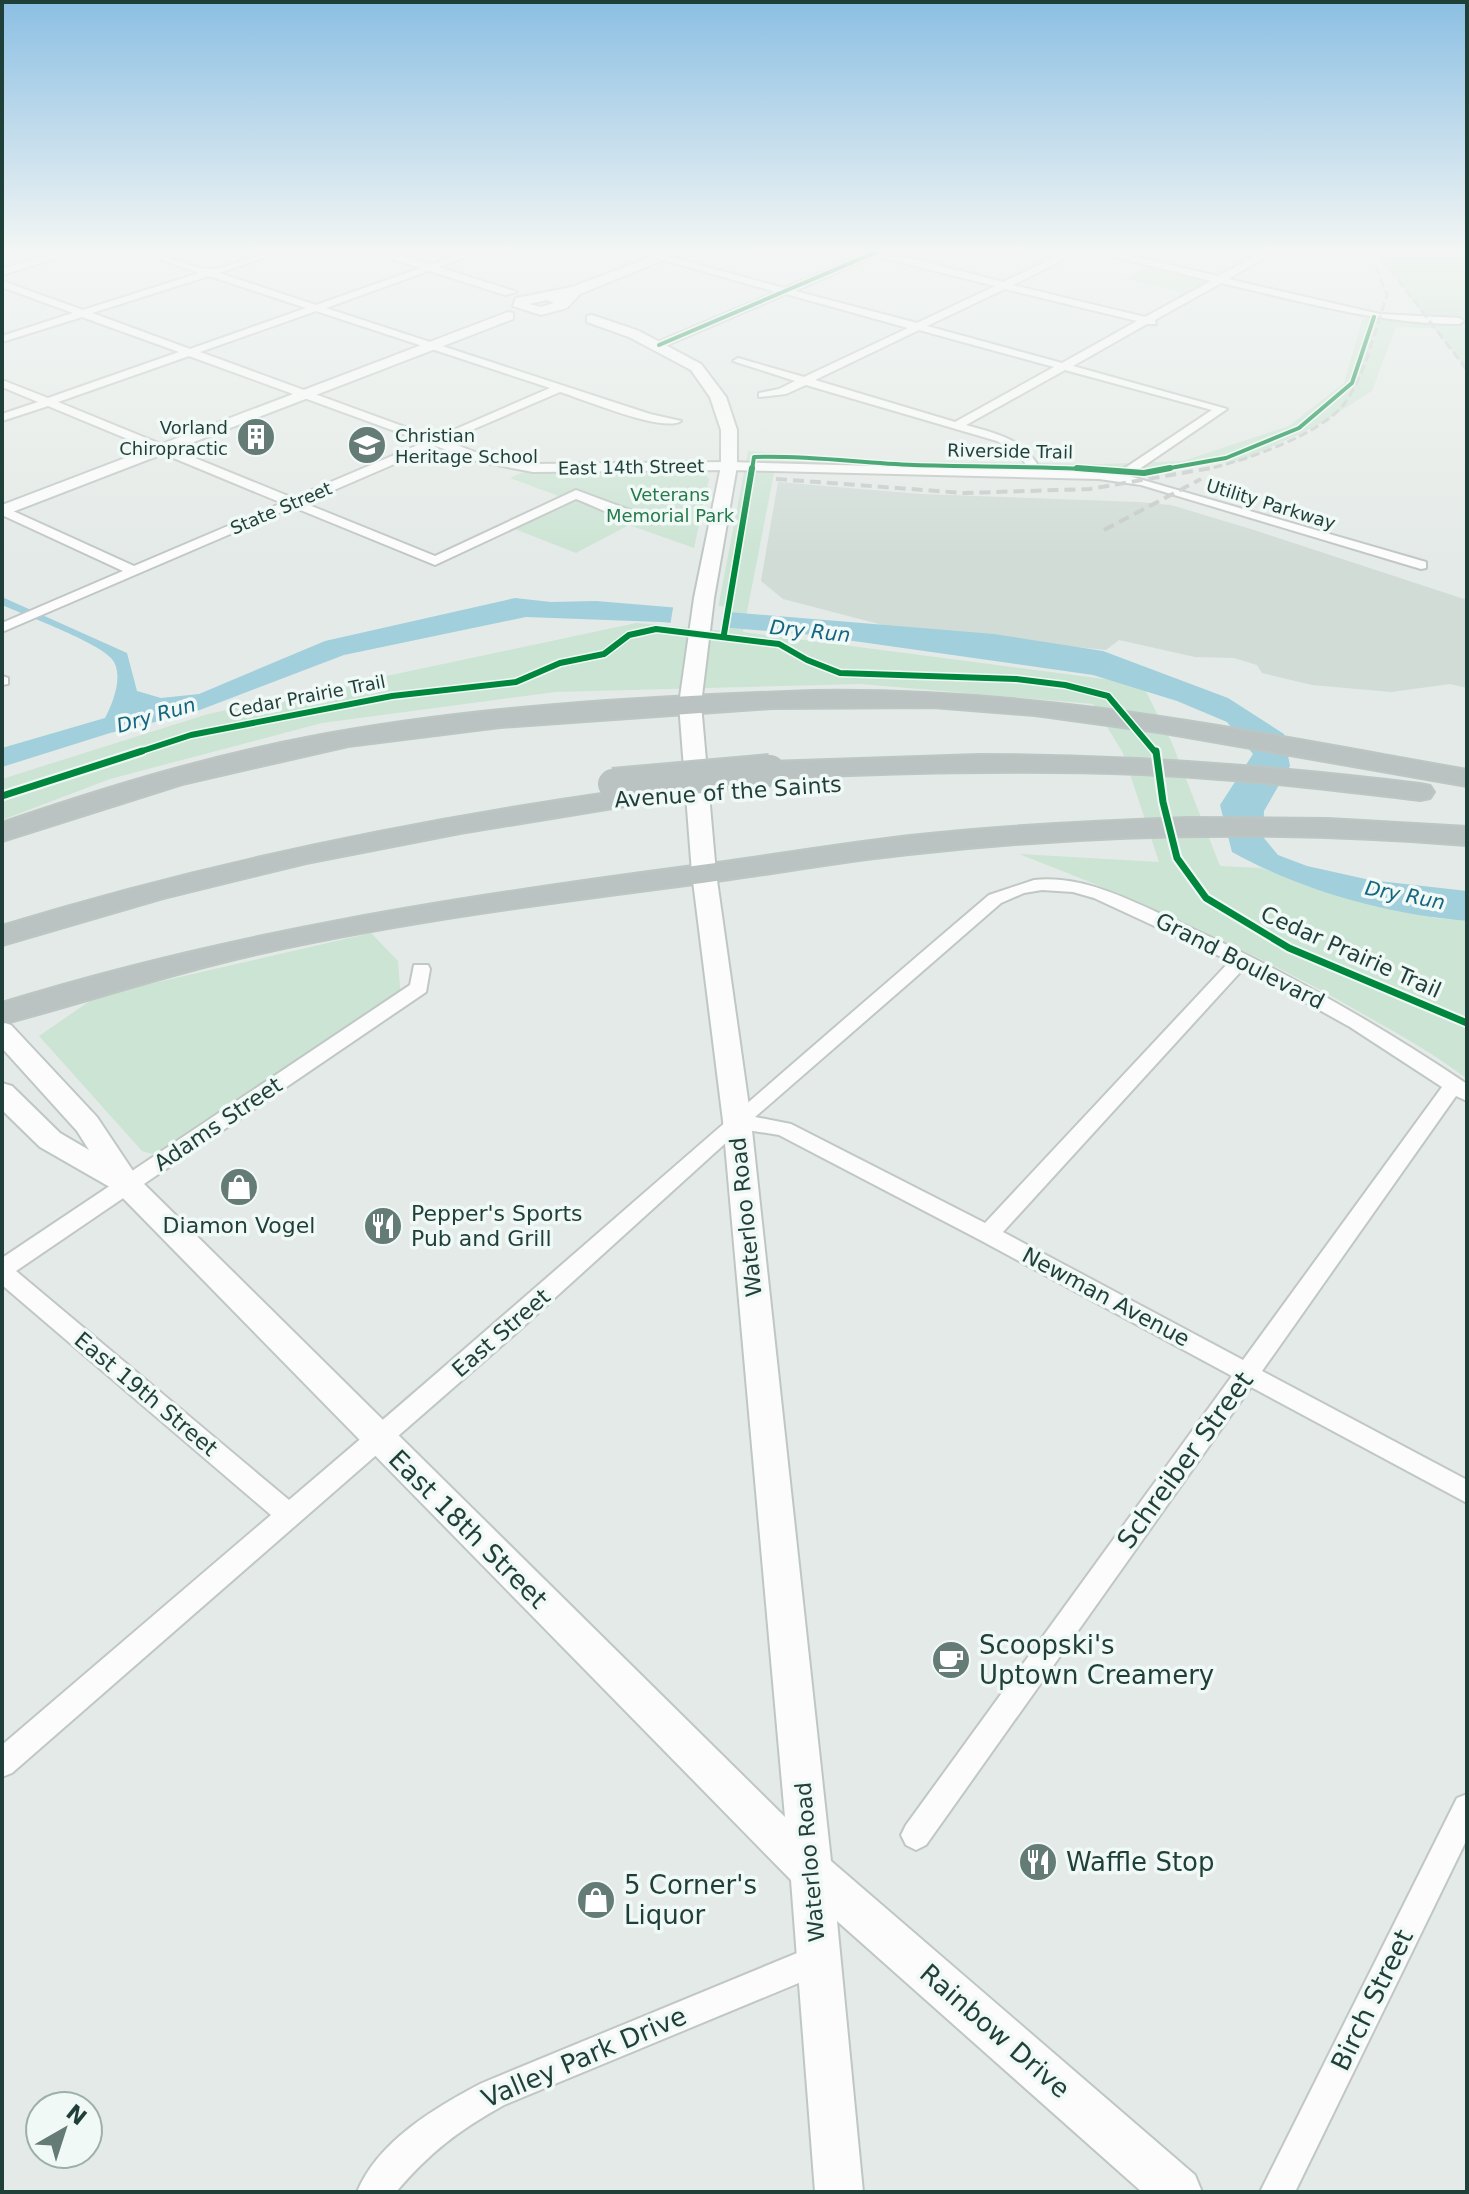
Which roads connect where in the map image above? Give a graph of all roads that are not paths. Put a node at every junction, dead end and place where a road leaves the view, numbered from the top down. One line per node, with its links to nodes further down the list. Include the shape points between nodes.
1 (188, 352): 16 (street)
2 (190, 352): 14 (street, East 14th Street)
3 (415, 352): 14 (main road)
4 (451, 352): 13 (street)
5 (671, 352): 22 (main road, Waterloo Road, via 696,367 718,397 729,430)
6 (868, 352): 11 (street)
7 (1009, 352): 10 (street)
8 (1089, 352): 10 (street)
9 (738, 361): 11 (street)
10 (1063, 367): 19 (street); 25 (street, via 1221,409)
11 (806, 381): 15 (street); 19 (street)
12 (2, 383): 16 (street)
13 (560, 388): 18 (street); 20 (street, State Street)
14 (305, 395): 20 (street, East 14th Street); 21 (main road)
15 (763, 395)
16 (47, 402): 17 (street); 21 (street)
17 (2, 418)
18 (675, 421)
19 (956, 426): 24 (street, via 1001,439 1025,453)
20 (436, 442): 23 (street, East 14th Street, via 505,464); 27 (street, State Street)
21 (163, 449): 27 (street); 28 (main road)
22 (729, 466): 23 (street, East 14th Street); 24 (street, Utility Parkway); 33 (main road, Waterloo Road)
23 (586, 469): 26 (street)
24 (1036, 472): 25 (street, Utility Parkway)
25 (1120, 477): 30 (street, Utility Parkway)
26 (576, 494): 27 (street, via 435,561); 29 (street, via 642,519)
27 (294, 502): 31 (street, State Street)
28 (2, 511): 31 (street)
29 (666, 517)
30 (1421, 565)
31 (134, 571): 32 (street, State Street)
32 (2, 628)
33 (690, 704): 35 (highway, via 970,701 1096,714); 38 (highway, via 488,719 349,738 177,775); 40 (main road, Waterloo Road)
34 (1109, 773): 36 (highway, Avenue of the Saints, via 1291,777); 37 (highway, Avenue of the Saints); 42 (highway, Avenue of the Saints, via 978,780 771,778 614,792 312,853)
35 (1467, 778)
36 (1467, 798)
37 (1467, 815)
38 (2, 832)
39 (1467, 836): 40 (highway, via 1292,828 1127,829 907,846)
40 (704, 873): 45 (highway, via 497,900 280,938 138,972); 49 (main road, Waterloo Road)
41 (995, 899): 43 (street, Grand Boulevard, via 1020,886 1061,885 1103,895); 49 (street, East Street)
42 (3, 929)
43 (1243, 958): 47 (street, Grand Boulevard, via 1364,1026); 51 (street)
44 (421, 969): 50 (street, Adams Street, via 419,988)
45 (2, 1014)
46 (2, 1031): 50 (main road, East 18th Street, via 87,1124)
47 (1461, 1089): 53 (street, Schreiber Street)
48 (2, 1093): 50 (main road, East 18th Street, via 50,1140)
49 (737, 1121): 51 (street, Newman Avenue, via 784,1129); 54 (street, East Street); 60 (main road, Waterloo Road)
50 (127, 1185): 52 (street, Adams Street); 54 (main road, East 18th Street)
51 (988, 1234): 53 (street, Newman Avenue)
52 (2, 1271): 56 (street, East 19th Street)
53 (1247, 1374): 55 (street, Newman Avenue); 59 (street, Schreiber Street)
54 (378, 1440): 56 (street, East Street); 60 (main road, East 18th Street)
55 (1467, 1492)
56 (290, 1516): 57 (street, East Street)
57 (2, 1763)
58 (1467, 1808): 65 (street, Birch Street)
59 (916, 1835)
60 (811, 1871): 61 (main road, Waterloo Road); 64 (main road, Rainbow Drive)
61 (819, 1959): 62 (street, Valley Park Drive, via 493,2094 445,2120); 63 (main road, Waterloo Road)
62 (374, 2192)
63 (839, 2192)
64 (1178, 2192)
65 (1277, 2192)

